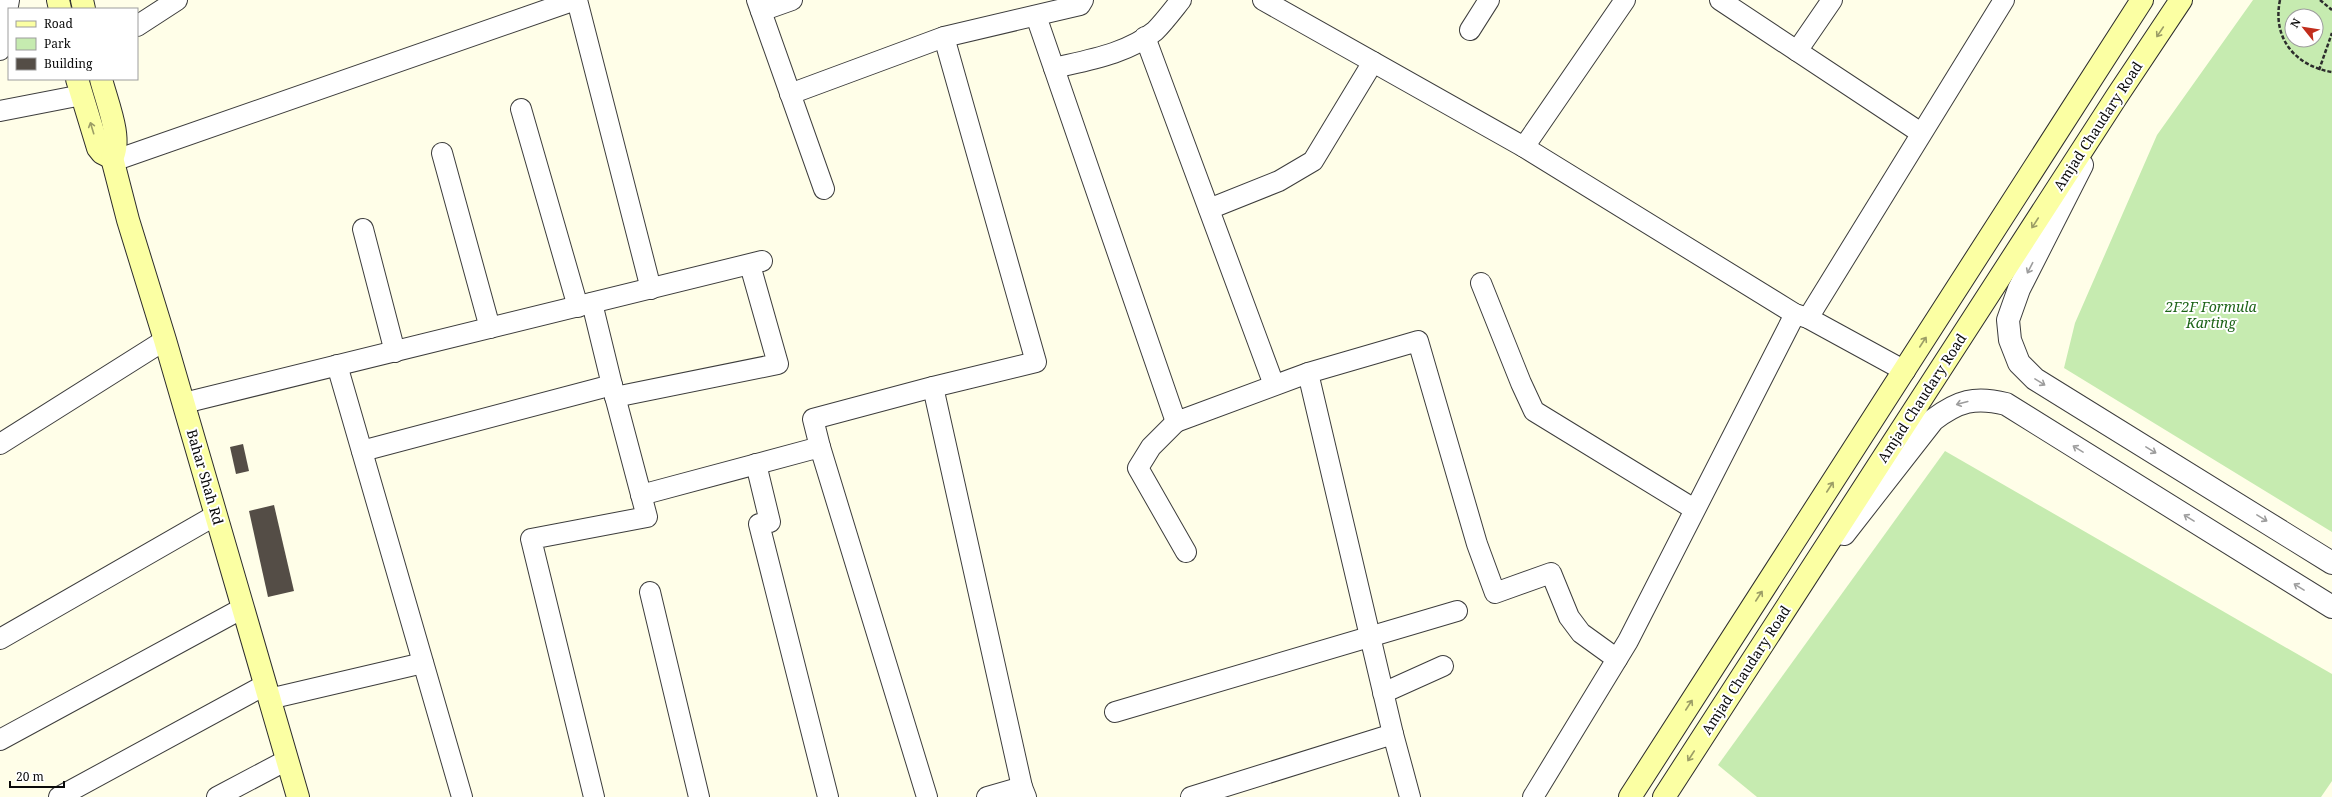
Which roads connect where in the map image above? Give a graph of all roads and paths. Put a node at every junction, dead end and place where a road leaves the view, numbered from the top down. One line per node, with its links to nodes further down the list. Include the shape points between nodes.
1 (9, 0): 25 (street)
2 (177, 0): 20 (street)
3 (576, 0): 40 (street); 45 (street)
4 (792, 0): 17 (street)
5 (1083, 0): 19 (street, via 1080,5)
6 (1181, 0): 24 (street)
7 (1263, 0): 27 (street)
8 (1489, 0): 21 (street)
9 (1625, 0): 38 (street)
10 (1720, 0): 26 (street)
11 (1832, 0): 26 (street)
12 (2004, 0): 37 (street)
13 (2142, 0): 52 (main road, Amjad Chaudary Road, one-way to 13)
14 (2181, 0): 34 (main road, Amjad Chaudary Road, one-way to 34)
15 (2280, 0): 29 (path, via 2278,22 2285,44 2301,61)
16 (2320, 0): 18 (path)
17 (759, 5): 33 (street)
18 (2332, 10)
19 (1036, 16): 23 (street); 28 (street)
20 (138, 25)
21 (1470, 30)
22 (2332, 33): 29 (path)
23 (944, 37): 33 (street); 55 (street, via 1036,362)
24 (1146, 37): 28 (street, via 1101,57); 42 (street)
25 (0, 50)
26 (1797, 51): 37 (street)
27 (1373, 62): 38 (street); 42 (street, via 1313,161 1279,181)
28 (1054, 68): 58 (street)
29 (2319, 70): 30 (path)
30 (2332, 72)
31 (101, 80): 40 (main road, via 116,138)
32 (80, 87): 36 (street); 40 (main road, one-way to 32, via 98,148)
33 (790, 94): 41 (street)
34 (2117, 96): 67 (street, one-way to 67, via 2019,289 2008,320 2010,340 2019,363 2035,379); 72 (main road, Amjad Chaudary Road, one-way to 72)
35 (521, 109): 46 (street)
36 (0, 111)
37 (1921, 133): 47 (street)
38 (1524, 147): 47 (street)
39 (442, 153): 48 (street)
40 (113, 159): 49 (main road, Bahar Shah Rd, via 128,220)
41 (824, 189)
42 (1209, 209): 54 (street)
43 (363, 229): 50 (street)
44 (1482, 283): 64 (street, via 1534,411)
45 (651, 289): 46 (street); 56 (street, via 756,263 778,364)
46 (585, 305): 48 (street); 56 (street)
47 (1802, 316): 52 (street); 64 (street)
48 (490, 328): 50 (street)
49 (165, 340): 57 (main road, Bahar Shah Rd); 59 (street)
50 (395, 352): 51 (street)
51 (337, 366): 57 (street); 61 (street)
52 (1905, 371): 97 (main road, Amjad Chaudary Road, one-way to 52)
53 (1308, 373): 54 (street); 73 (street); 75 (street, via 1418,341 1477,544 1495,593 1552,573 1569,617 1581,633)
54 (1274, 385): 58 (street)
55 (933, 387): 60 (street, via 812,419); 84 (street)
56 (614, 391): 61 (street); 63 (street)
57 (184, 403): 65 (main road, Bahar Shah Rd)
58 (1176, 422): 66 (street, via 1151,447 1138,468)
59 (0, 444)
60 (820, 447): 62 (street); 92 (street)
61 (362, 451): 76 (street)
62 (756, 464): 63 (street); 91 (street, via 770,522 759,524)
63 (641, 495): 89 (street, via 647,517 531,539)
64 (1694, 509): 75 (street)
65 (216, 515): 70 (main road, Bahar Shah Rd); 74 (street)
66 (1186, 552)
67 (2332, 563)
68 (650, 592): 90 (street)
69 (2332, 607): 72 (street, one-way to 72, via 2006,404 1991,400 1972,400 1952,406 1933,420)
70 (243, 608): 78 (main road, Bahar Shah Rd); 82 (street)
71 (1457, 611): 73 (street)
72 (1780, 617): 98 (main road, Amjad Chaudary Road, one-way to 98)
73 (1370, 638): 79 (street); 80 (street)
74 (0, 639)
75 (1617, 659): 96 (street)
76 (423, 663): 78 (street); 88 (street)
77 (1442, 666): 79 (street)
78 (267, 692): 83 (main road, Bahar Shah Rd); 85 (street)
79 (1383, 693): 81 (street)
80 (1114, 712)
81 (1393, 734): 94 (street); 95 (street)
82 (0, 740)
83 (287, 760): 86 (street); 87 (main road, Bahar Shah Rd)
84 (1024, 792): 93 (street)
85 (59, 797)
86 (217, 797)
87 (298, 797)
88 (462, 797)
89 (594, 797)
90 (699, 797)
91 (828, 797)
92 (927, 797)
93 (987, 797)
94 (1191, 797)
95 (1410, 797)
96 (1533, 797)
97 (1630, 797)
98 (1664, 797)

